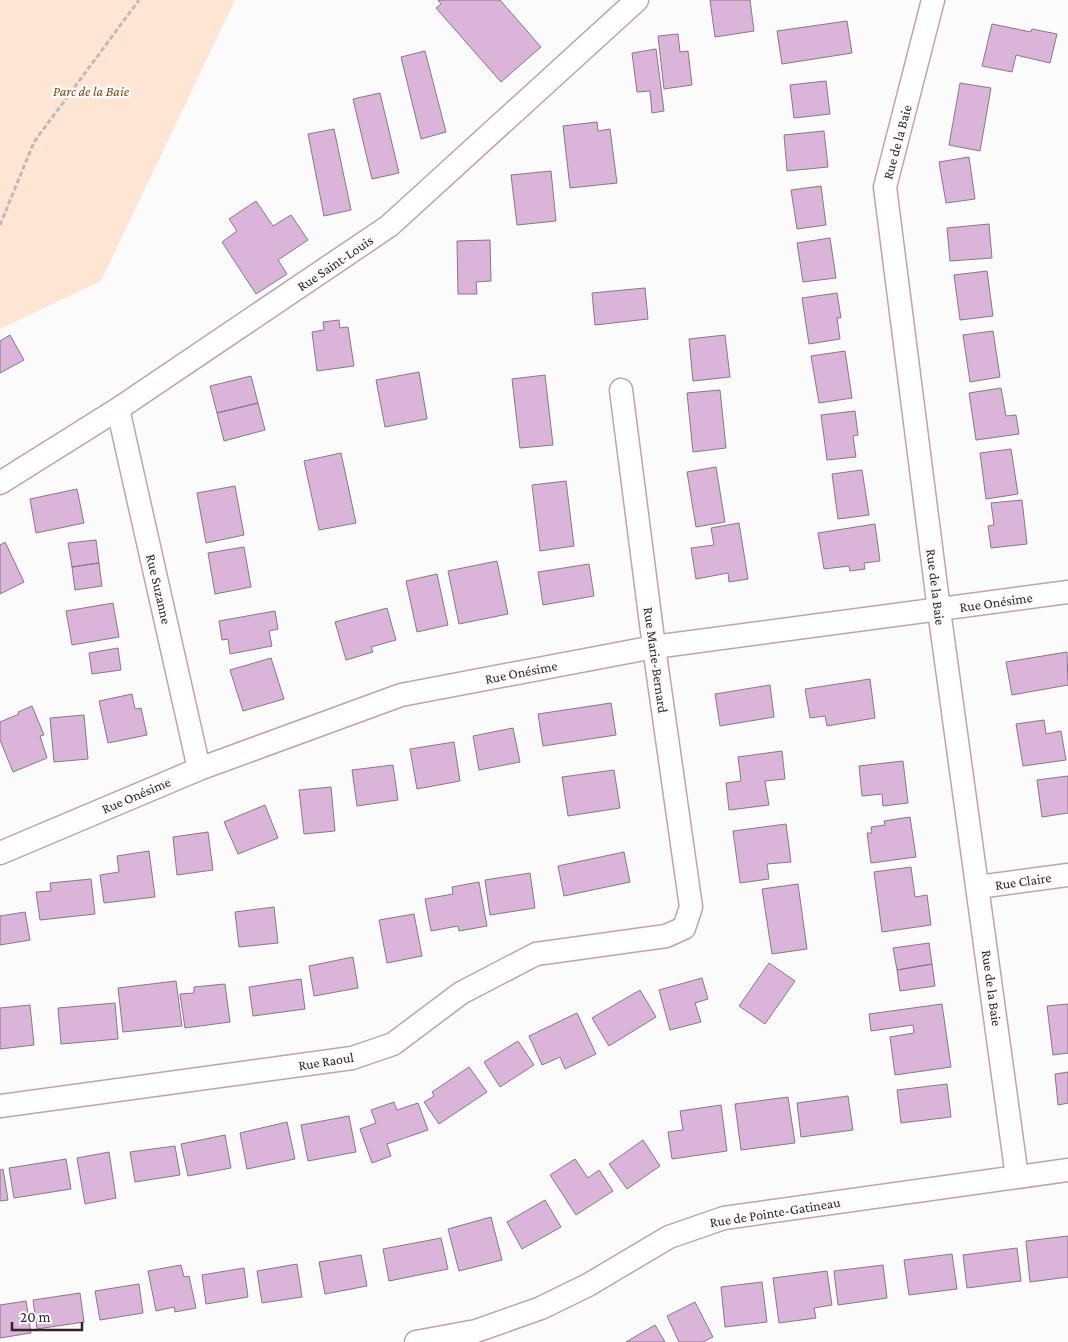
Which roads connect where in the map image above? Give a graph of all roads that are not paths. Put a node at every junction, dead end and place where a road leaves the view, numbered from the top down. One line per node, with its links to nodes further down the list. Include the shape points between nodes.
1 (637, 0): 4 (street, Rue Saint-Louis, via 389,226)
2 (933, 0): 7 (street, Rue de la Baie, via 885,187)
3 (621, 390): 8 (street, Rue Marie-Bernard)
4 (118, 409): 5 (street, Rue Saint-Louis); 9 (street, Rue Suzanne)
5 (0, 483)
6 (1068, 592): 7 (street, Rue Onésime)
7 (939, 610): 8 (street, Rue Onésime); 12 (street, Rue de la Baie)
8 (654, 647): 9 (street, Rue Onésime, via 401,695); 13 (street, Rue Marie-Bernard, via 691,907)
9 (199, 769): 10 (street, Rue Onésime)
10 (0, 853)
11 (1068, 874): 12 (street, Rue Claire)
12 (978, 887): 16 (street, Rue de la Baie)
13 (684, 928): 14 (street, Rue Raoul, via 666,936 536,954 461,993 393,1044 352,1058)
14 (0, 1106)
15 (1068, 1170): 16 (street, Rue de Pointe-Gatineau)
16 (1017, 1177): 17 (street, Rue de Pointe-Gatineau, via 724,1218 669,1237 564,1298)
17 (477, 1336): 18 (street, Rue de Pointe-Gatineau)
18 (416, 1342)

